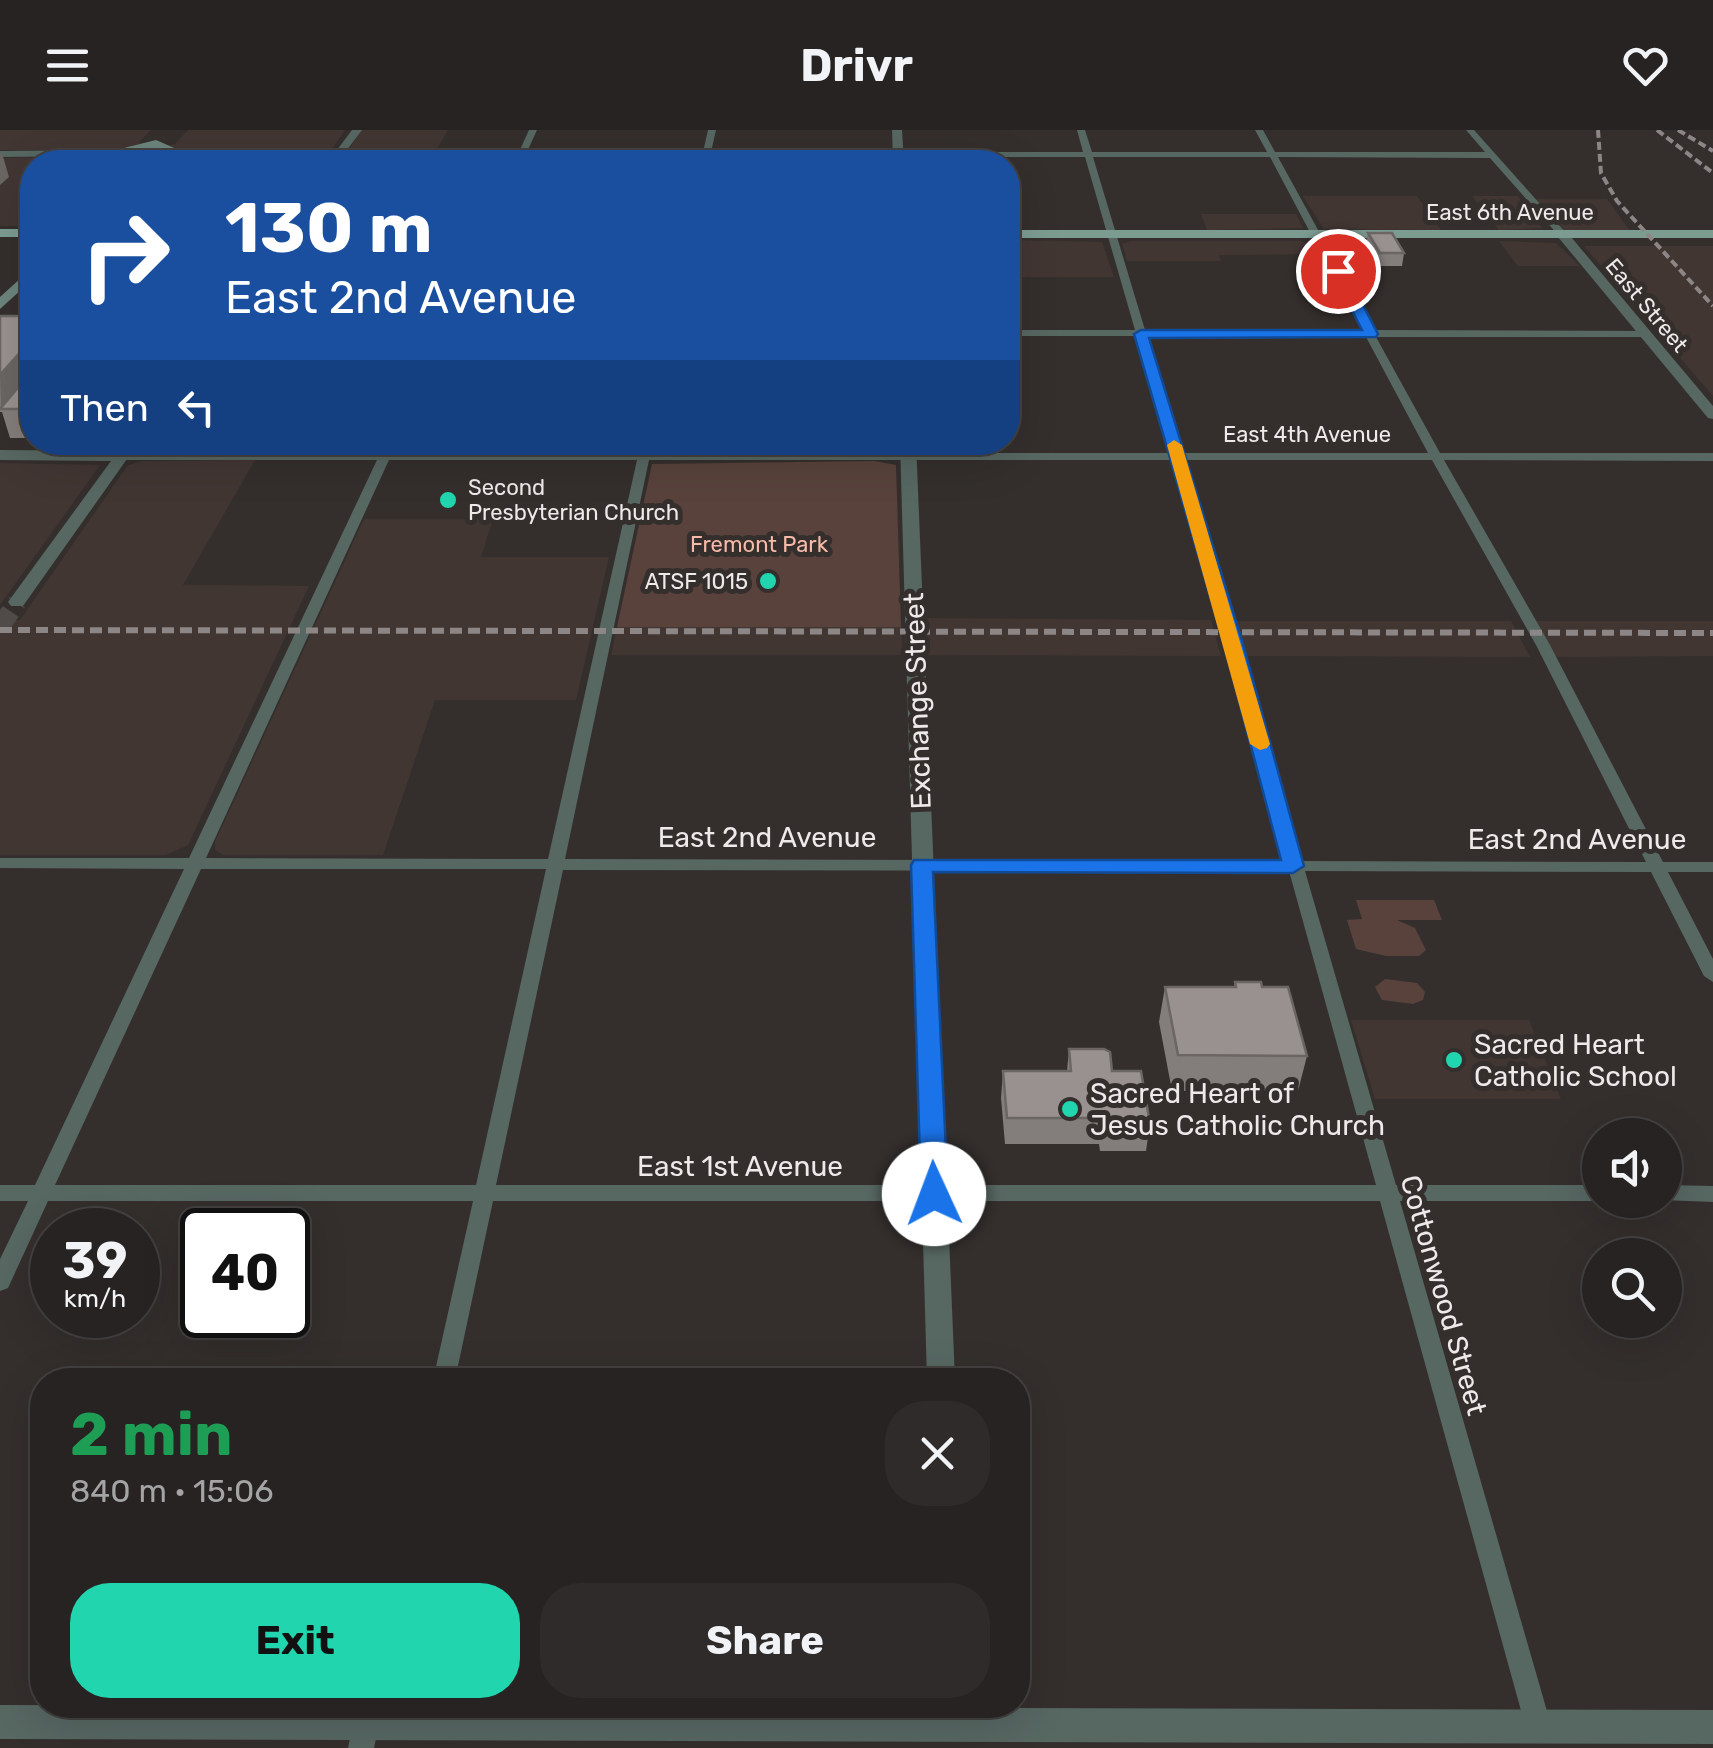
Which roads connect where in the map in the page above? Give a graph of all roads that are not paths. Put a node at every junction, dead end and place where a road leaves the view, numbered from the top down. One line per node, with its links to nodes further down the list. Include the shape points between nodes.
1 (170, 130): 5 (main road)
2 (1081, 130): 9 (street, Cottonwood Street)
3 (1259, 130): 10 (street)
4 (1470, 130): 12 (street, East Street)
5 (156, 144): 6 (main road); 7 (main road); 8 (main road)
6 (125, 150)
7 (150, 150)
8 (172, 150)
9 (1088, 155): 10 (street); 11 (street); 14 (street, Cottonwood Street)
10 (1273, 155): 12 (street); 15 (street)
11 (1020, 156)
12 (1491, 156): 16 (street, East Street)
13 (1020, 234): 14 (main road, East 6th Avenue)
14 (1112, 234): 15 (main road, East 6th Avenue); 21 (street, Cottonwood Street)
15 (1318, 234): 16 (main road, East 6th Avenue); 22 (street)
16 (1562, 234): 17 (main road, East 6th Avenue); 23 (street, East Street)
17 (1713, 234)
18 (20, 285): 19 (main road)
19 (0, 306)
20 (1020, 333): 21 (street)
21 (1141, 334): 22 (street); 30 (street, Cottonwood Street)
22 (1371, 334): 23 (street); 31 (street)
23 (1646, 334): 24 (street, East Street)
24 (1713, 415)
25 (1020, 452): 30 (street, East 4th Avenue)
26 (123, 455): 33 (street)
27 (385, 455): 35 (street)
28 (645, 455): 36 (street)
29 (908, 455): 37 (street, Exchange Street)
30 (1178, 456): 31 (street, East 4th Avenue); 38 (street, Cottonwood Street)
31 (1436, 457): 32 (street, East 4th Avenue); 39 (street, via 1543,645)
32 (1713, 457)
33 (17, 602)
34 (0, 862): 35 (street, East 2nd Avenue)
35 (194, 863): 36 (street, East 2nd Avenue); 43 (street)
36 (557, 864): 37 (street, East 2nd Avenue); 44 (street)
37 (922, 865): 38 (street, East 2nd Avenue); 45 (street, Exchange Street)
38 (1293, 866): 39 (street, East 2nd Avenue); 46 (street, Cottonwood Street)
39 (1654, 866): 40 (street, East 2nd Avenue); 41 (street)
40 (1713, 867)
41 (1713, 976)
42 (0, 1193): 43 (street, East 1st Avenue)
43 (42, 1193): 44 (street, East 1st Avenue); 50 (street)
44 (486, 1193): 45 (street, East 1st Avenue); 51 (street)
45 (934, 1194): 46 (street, East 1st Avenue); 52 (street, Exchange Street)
46 (1386, 1194): 47 (street, East 1st Avenue); 55 (street, Cottonwood Street)
47 (1582, 1194)
48 (1682, 1194): 49 (street)
49 (1713, 1194)
50 (0, 1282)
51 (447, 1368)
52 (941, 1368)
53 (0, 1722): 54 (street)
54 (366, 1725): 56 (street)
55 (1538, 1725): 56 (street); 58 (street)
56 (954, 1726)
57 (1713, 1727): 58 (street)
58 (1596, 1737)

